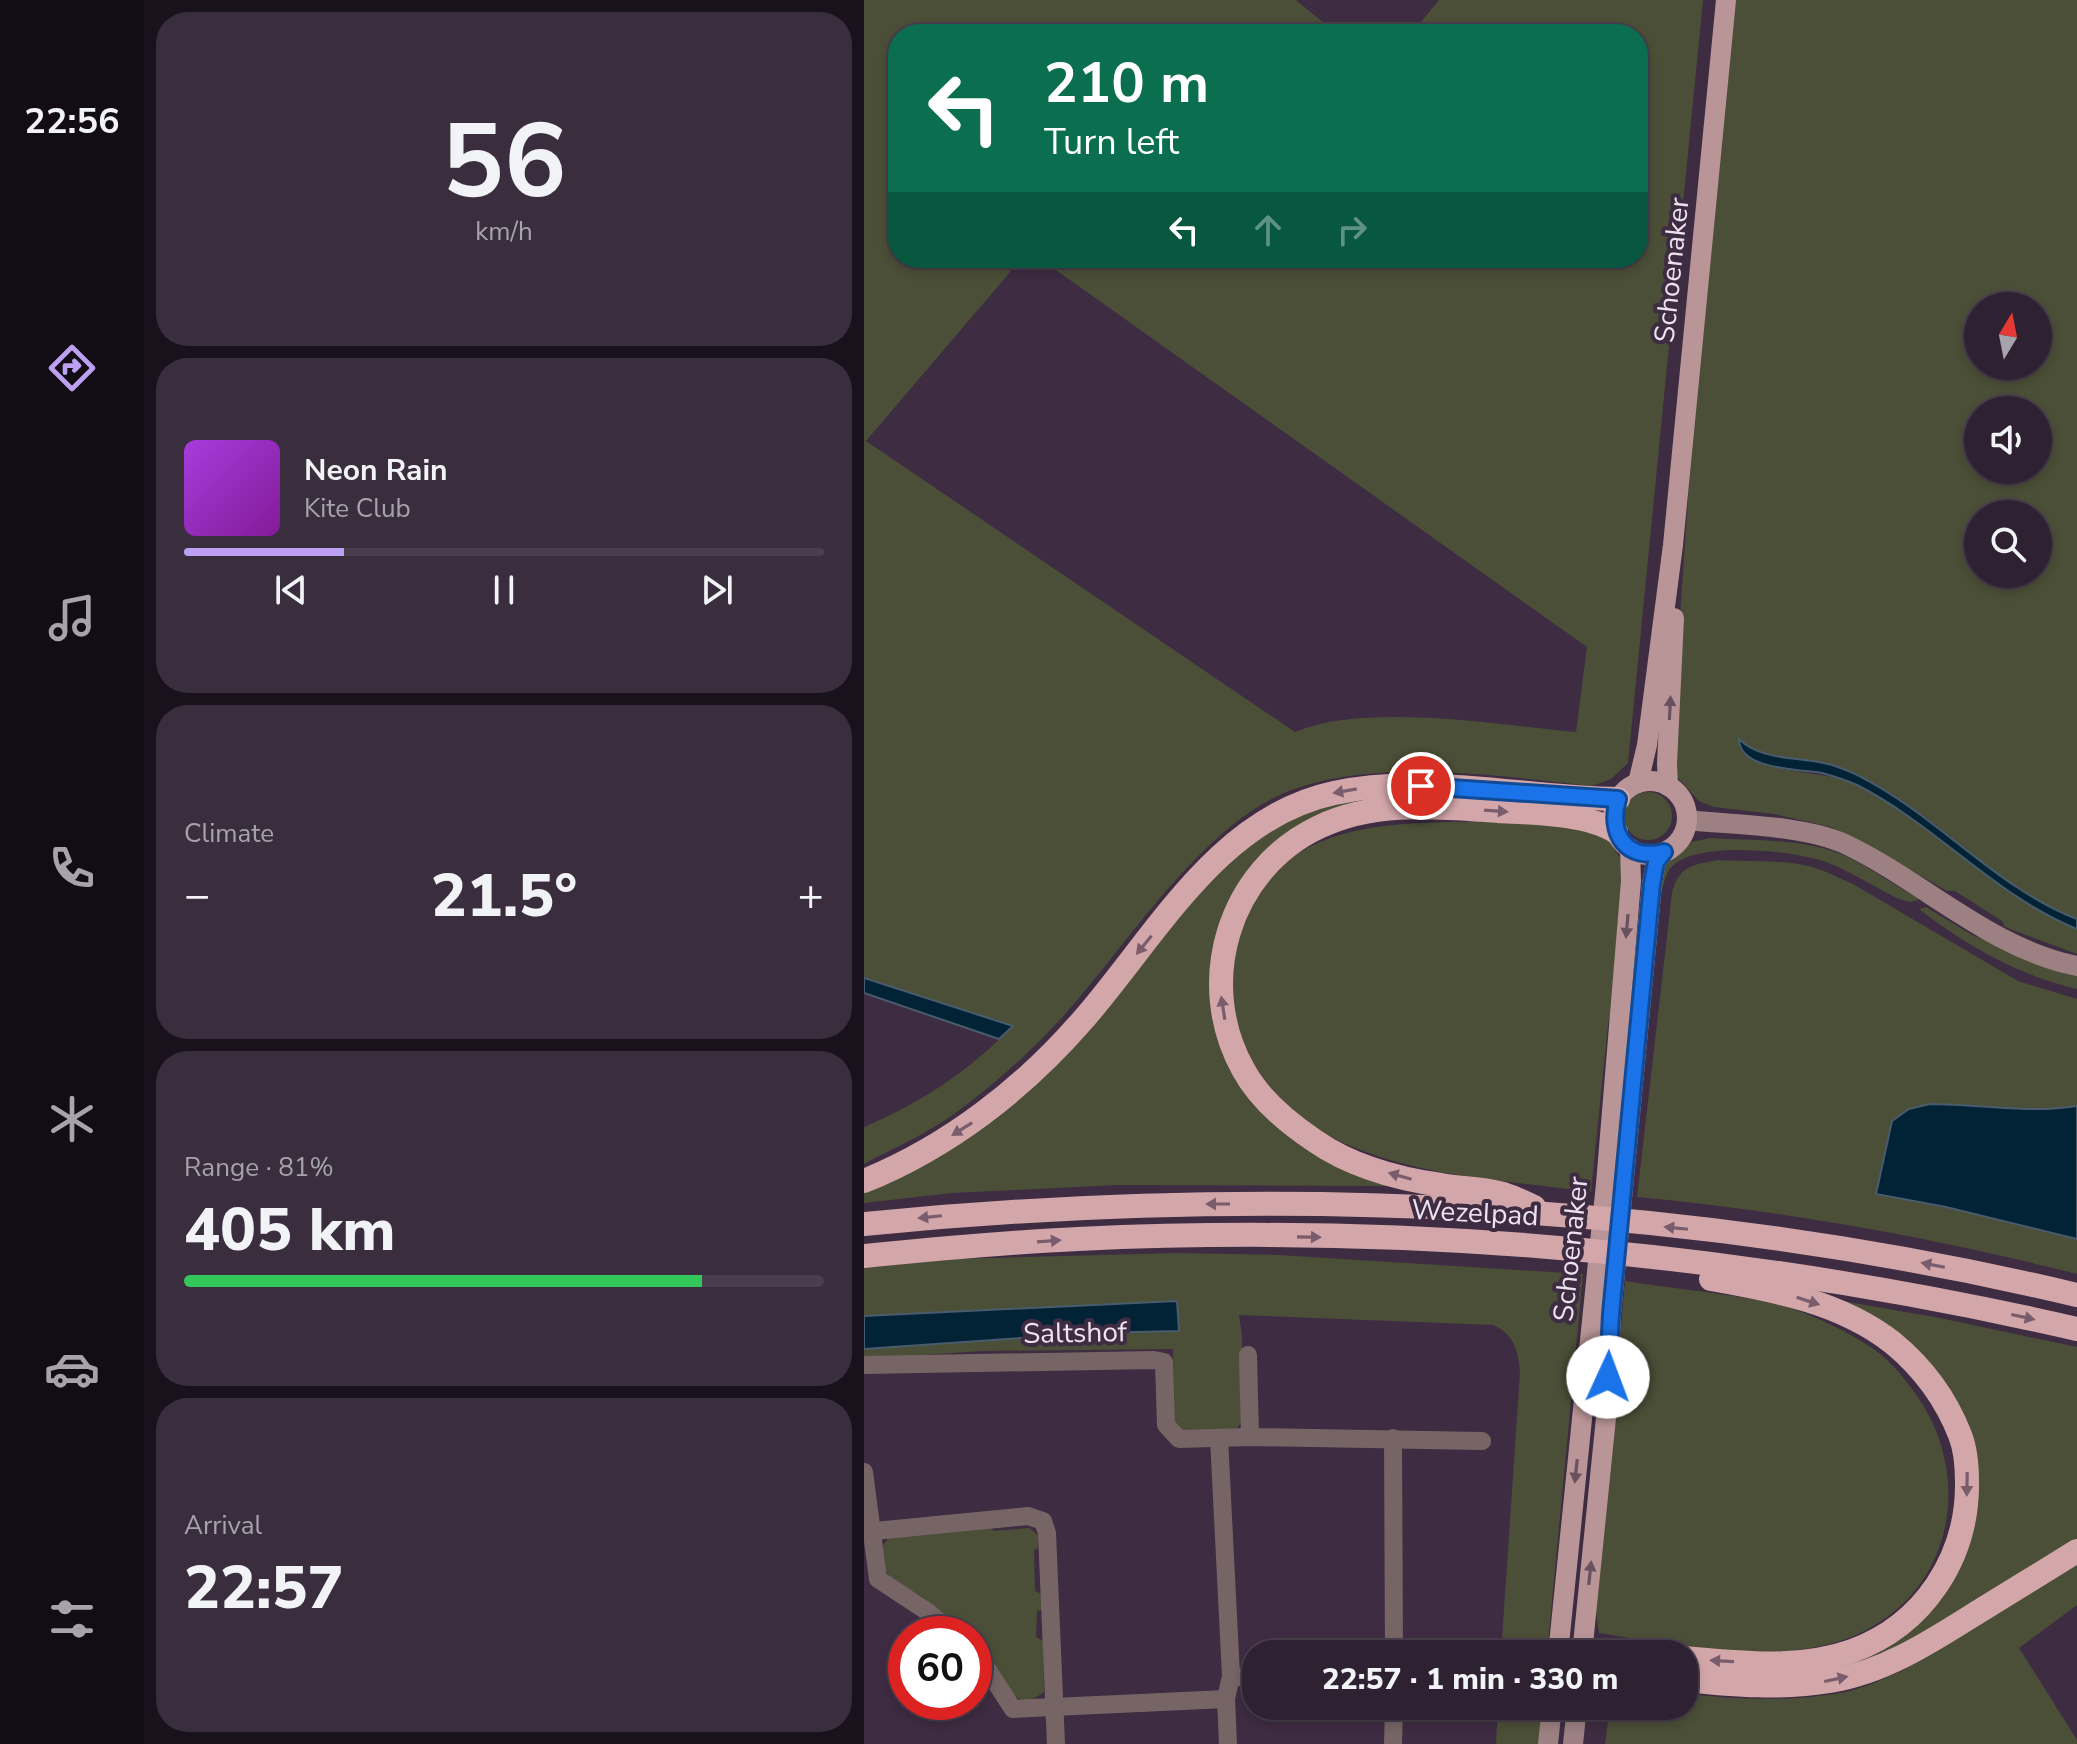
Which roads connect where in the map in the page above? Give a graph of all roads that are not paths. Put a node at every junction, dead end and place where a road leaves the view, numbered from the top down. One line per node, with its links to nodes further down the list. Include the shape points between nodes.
1 (1726, 0): 2 (main road, Schoenaker)
2 (1673, 545): 3 (main road, Schoenaker); 4 (main road, Schoenaker, one-way to 2)
3 (1638, 783): 4 (main road); 5 (main road)
4 (1668, 786): 6 (main road, via 1680,796)
5 (1618, 799): 7 (main road, via 1613,815); 10 (highway, one-way to 10, via 1369,786 1289,809 1226,851 1184,894 1082,1021 1030,1074 972,1122)
6 (1688, 820): 8 (main road, via 1682,836); 9 (main road, via 1807,833 1843,843 1998,935)
7 (1623, 840): 8 (main road, via 1652,855); 11 (main road, Schoenaker, one-way to 11, via 1631,881); 12 (highway, one-way to 7, via 1504,1194 1383,1172 1319,1144 1291,1124 1244,1071 1230,1041 1219,977 1223,949 1232,920 1261,871 1318,827 1351,815 1390,808 1480,810 1603,823)
8 (1664, 852): 11 (main road, Schoenaker, via 1652,884)
9 (2077, 966)
10 (864, 1181)
11 (1615, 1184): 16 (main road, Schoenaker)
12 (1548, 1214): 13 (highway, Wezelpad, one-way to 13, via 1430,1206 1170,1203); 17 (highway, Wezelpad, one-way to 12, via 1760,1237)
13 (864, 1224)
14 (864, 1256): 15 (highway, Wezelpad, one-way to 15, via 1077,1239 1256,1236 1436,1239)
15 (1670, 1258): 18 (highway, Wezelpad, one-way to 18, via 1933,1298); 32 (highway, one-way to 32, via 1705,1278 1829,1308 1890,1341 1932,1383 1961,1436 1967,1466 1965,1519 1958,1545 1934,1591 1890,1633 1814,1661)
16 (1604, 1291): 30 (main road, Schoenaker, one-way to 30); 31 (main road, Schoenaker, one-way to 16, via 1607,1408)
17 (2077, 1295)
18 (2077, 1329)
19 (1248, 1355): 21 (street)
20 (864, 1365): 22 (street, Saltshof, via 1164,1362 1166,1425 1179,1439)
21 (1250, 1437): 22 (street, Saltshof); 23 (street, Saltshof)
22 (1219, 1438): 33 (street)
23 (1393, 1438): 24 (street, Saltshof); 29 (street)
24 (1482, 1441)
25 (864, 1472): 26 (street)
26 (868, 1531): 28 (street, via 878,1579); 38 (street, via 1028,1516 1043,1521)
27 (2077, 1551): 36 (highway, one-way to 27, via 1798,1685 1863,1673 1933,1640)
28 (933, 1616)
29 (1394, 1640)
30 (1560, 1640)
31 (1580, 1640)
32 (1698, 1659)
33 (1231, 1676): 35 (street); 37 (street)
34 (992, 1677): 38 (street, via 1013,1709)
35 (1242, 1677)
36 (1698, 1681)
37 (1226, 1699): 38 (street); 43 (street)
38 (1055, 1708): 42 (street)
39 (1394, 1720): 44 (street)
40 (1551, 1720): 45 (main road)
41 (1576, 1720): 46 (main road)
42 (1056, 1744)
43 (1228, 1744)
44 (1393, 1744)
45 (1548, 1744)
46 (1573, 1744)

